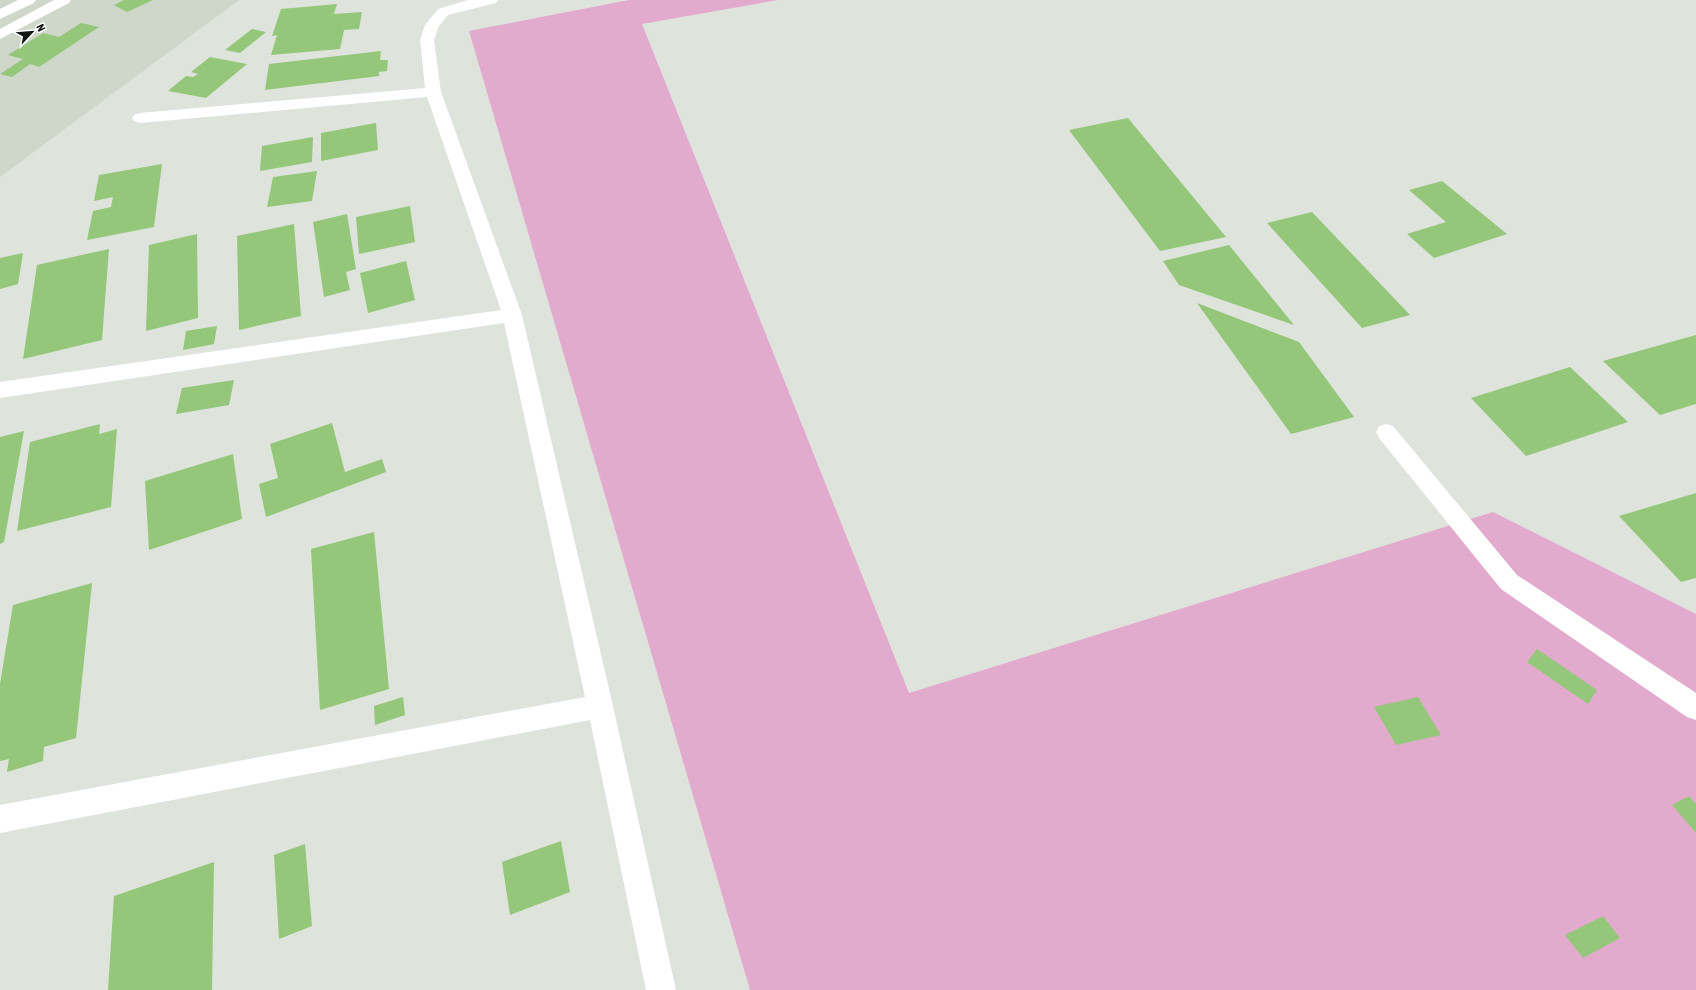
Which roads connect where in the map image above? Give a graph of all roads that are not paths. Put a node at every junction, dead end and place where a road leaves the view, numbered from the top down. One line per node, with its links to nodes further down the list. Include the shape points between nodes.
1 (29, 0): 4 (street)
2 (64, 0): 5 (street)
3 (491, 0): 6 (street, via 443,12 432,25 427,40)
4 (0, 15)
5 (0, 35)
6 (433, 92): 7 (street); 8 (street)
7 (140, 118)
8 (512, 314): 9 (street); 11 (street)
9 (0, 390)
10 (1386, 432): 12 (street, via 1510,582)
11 (600, 706): 13 (street); 14 (street)
12 (1696, 708)
13 (0, 819)
14 (661, 990)

